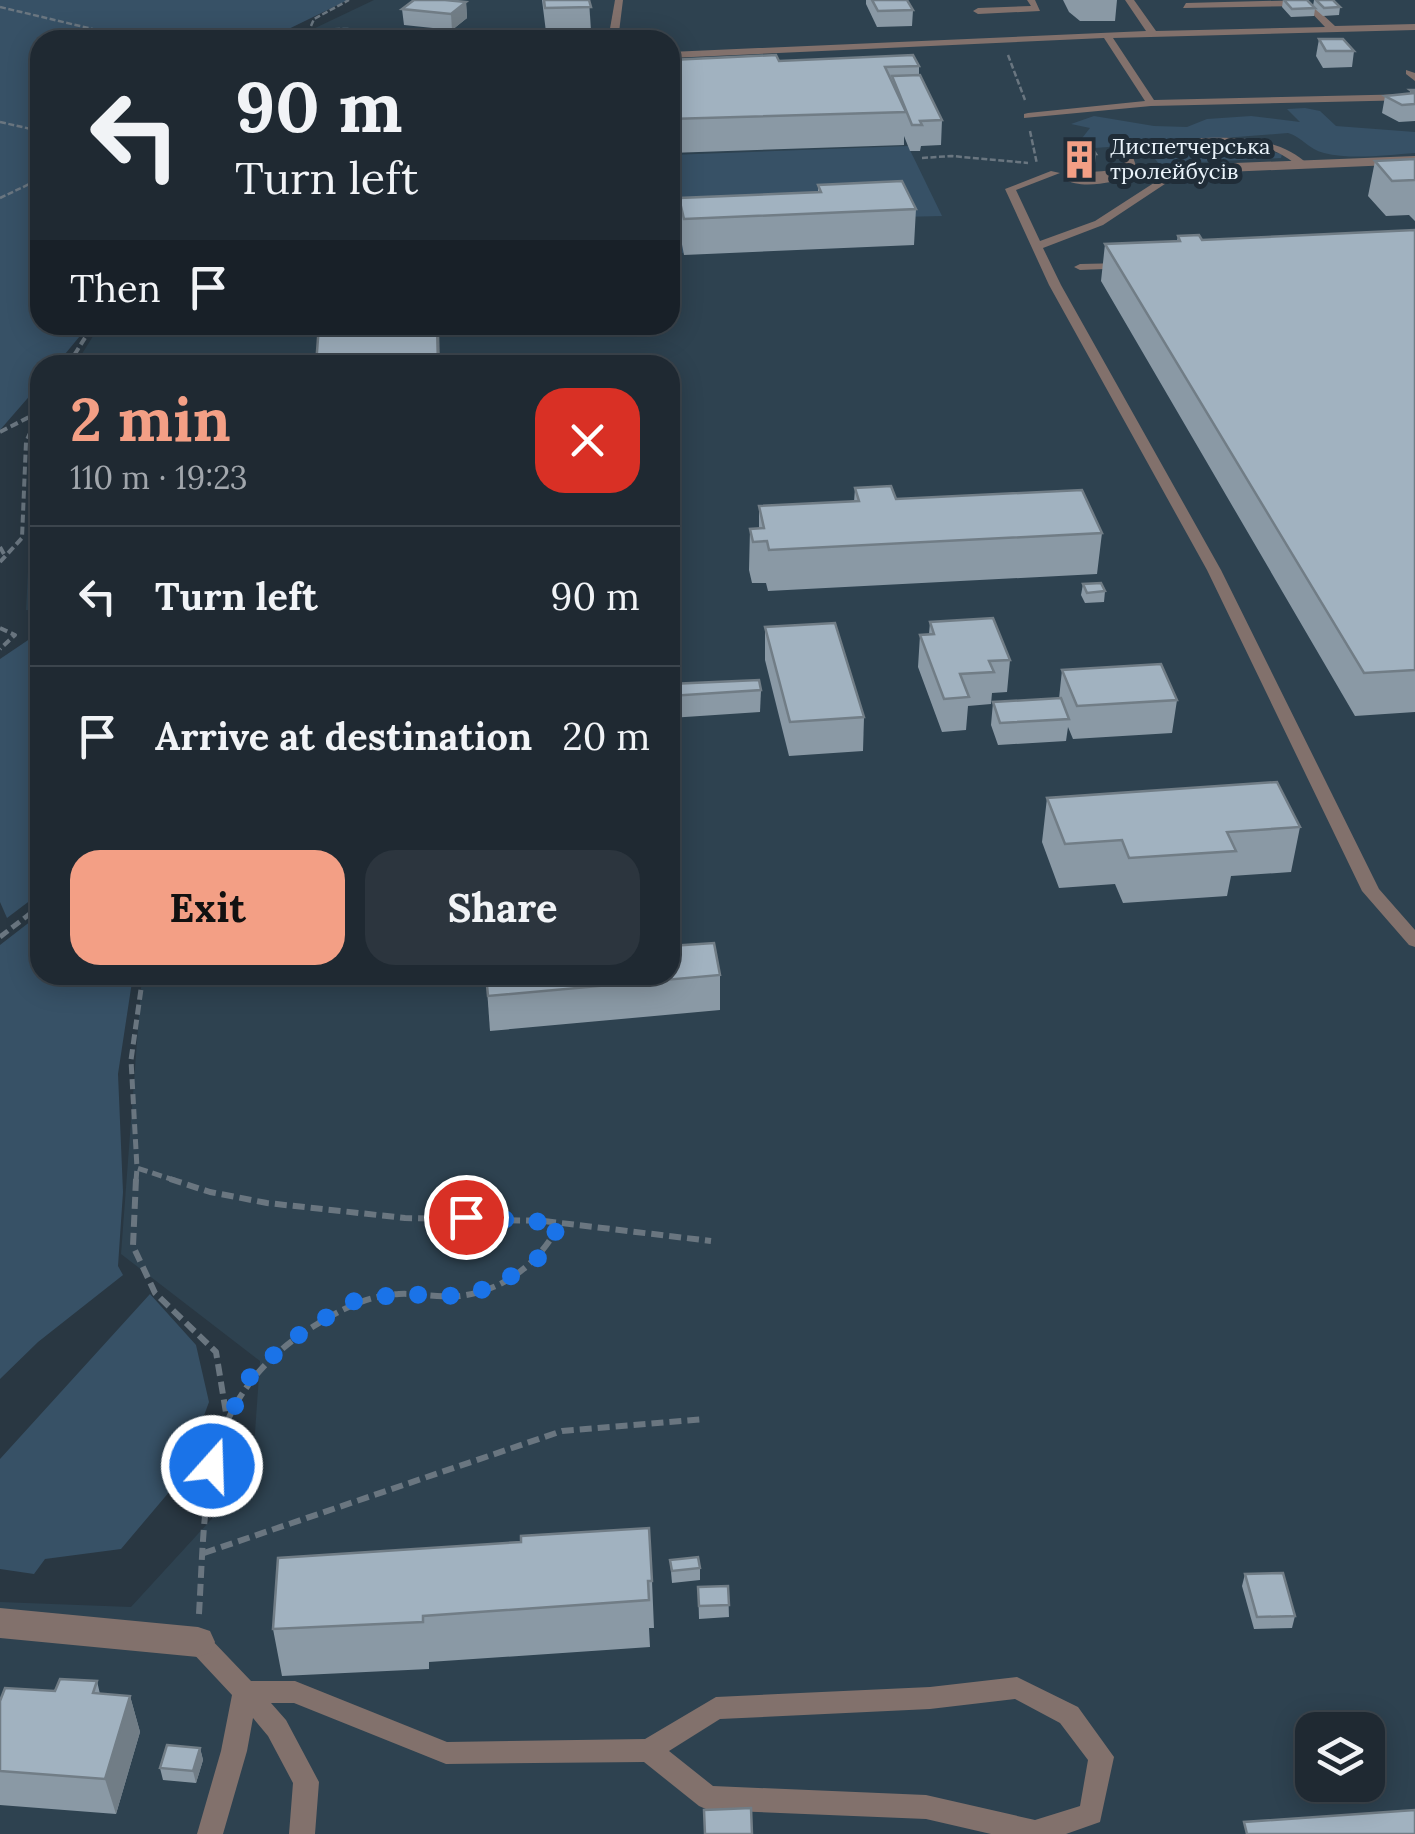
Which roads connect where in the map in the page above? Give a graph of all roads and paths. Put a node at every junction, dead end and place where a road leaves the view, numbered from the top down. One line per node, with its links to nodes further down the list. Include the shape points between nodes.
1 (349, 0): 9 (path)
2 (619, 0): 15 (lane)
3 (1031, 0): 8 (lane, via 1038,9)
4 (1129, 0): 16 (lane)
5 (1306, 1): 6 (lane); 11 (lane)
6 (1186, 6)
7 (0, 7): 12 (path)
8 (978, 11)
9 (311, 26): 13 (path); 14 (path)
10 (1415, 27): 11 (lane)
11 (1332, 29): 16 (lane)
12 (97, 30)
13 (299, 30)
14 (376, 30)
15 (614, 30)
16 (1153, 34): 17 (lane)
17 (1107, 35): 18 (lane); 21 (lane)
18 (1000, 38): 19 (lane); 22 (path)
19 (680, 54)
20 (1415, 97): 21 (lane)
21 (1151, 104): 22 (lane)
22 (1028, 116): 27 (path)
23 (0, 122): 24 (path)
24 (30, 129)
25 (922, 158): 27 (path)
26 (1415, 160): 28 (street)
27 (1036, 163): 31 (path)
28 (1304, 165): 29 (street); 30 (lane, via 1289,150 1266,142 1140,146 1127,156)
29 (1181, 170): 30 (street); 35 (lane, via 1098,223)
30 (1133, 172): 32 (street)
31 (1055, 173): 35 (lane, via 1010,189)
32 (1072, 178)
33 (30, 184): 34 (path)
34 (0, 198)
35 (1037, 246): 48 (lane, via 1214,570 1372,892)
36 (1139, 266): 37 (lane)
37 (1080, 267)
38 (30, 416): 39 (path)
39 (0, 432)
40 (30, 433): 42 (path, via 22,538)
41 (0, 547): 42 (path)
42 (6, 556): 43 (path)
43 (0, 562)
44 (0, 628): 45 (path, via 15,635)
45 (0, 649)
46 (30, 914): 47 (path)
47 (0, 938)
48 (1415, 940)
49 (141, 985): 50 (path, via 131,1060)
50 (138, 1168): 51 (path, via 268,1203 406,1218); 54 (path, via 133,1246 155,1293 216,1352)
51 (560, 1223): 52 (path); 54 (path, via 544,1254 498,1285 460,1296 398,1294 350,1302 288,1342 249,1378)
52 (711, 1241)
53 (705, 1419): 55 (path, via 562,1431)
54 (228, 1422): 55 (path, via 206,1492)
55 (203, 1554): 57 (path)
56 (0, 1623): 57 (street)
57 (198, 1642): 58 (lane)
58 (245, 1692): 59 (lane, via 295,1692 446,1753); 60 (lane); 61 (lane, via 278,1728 306,1782)
59 (649, 1750): 59 (lane, via 708,1798 926,1807 1035,1832 1091,1814 1101,1757 1069,1716 1017,1688 716,1708)
60 (210, 1834)
61 (302, 1834)

